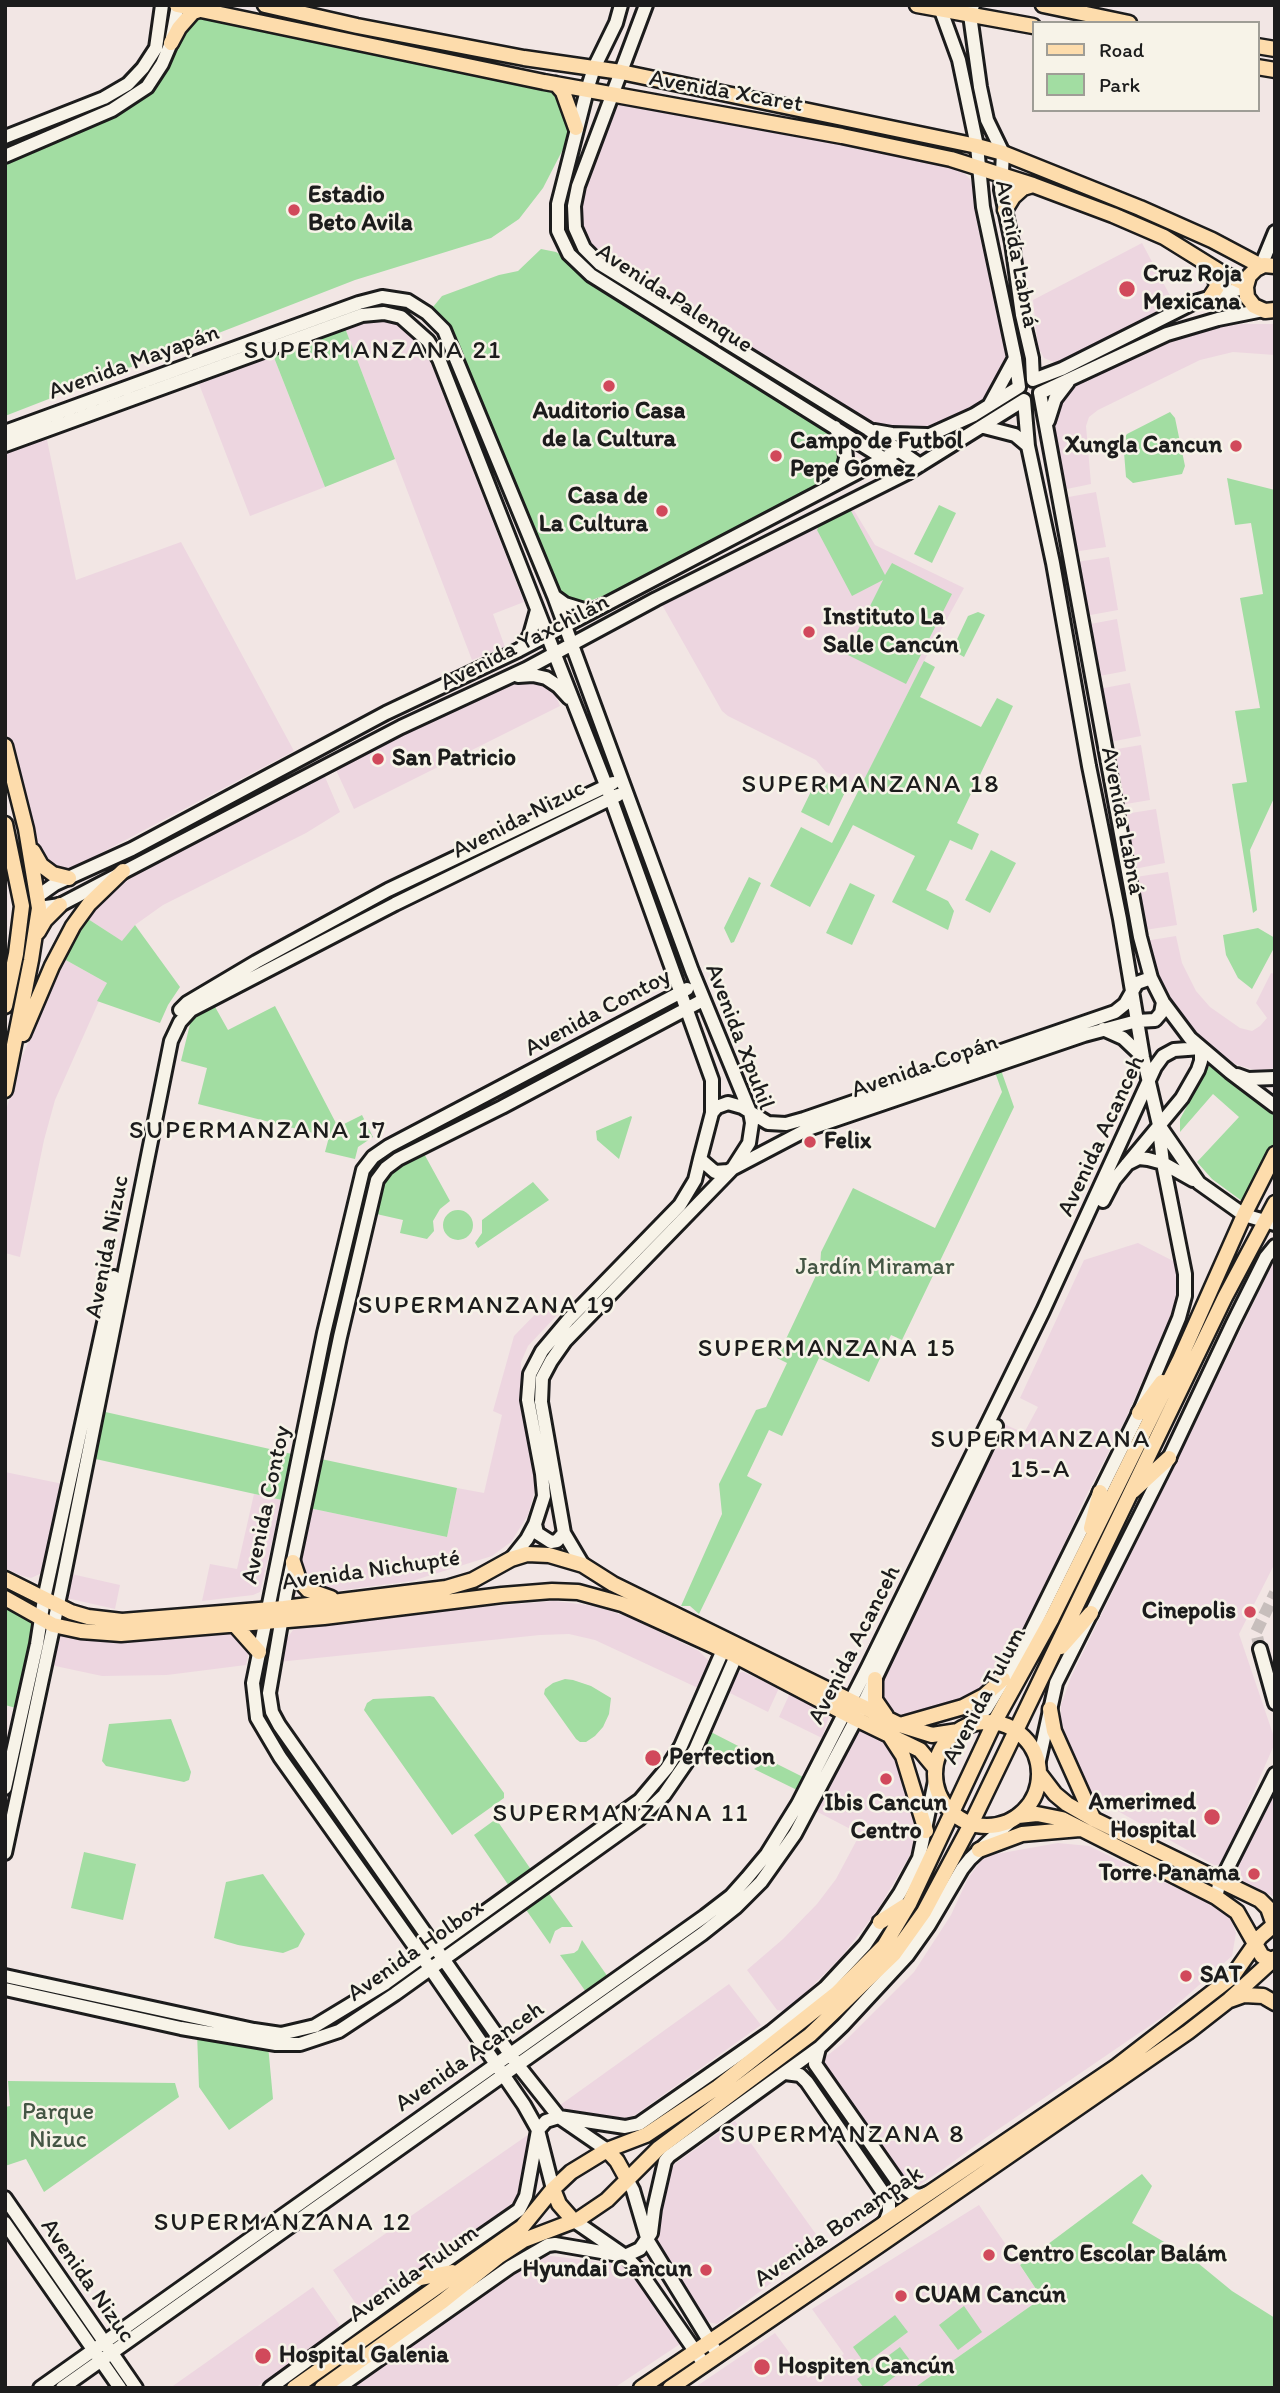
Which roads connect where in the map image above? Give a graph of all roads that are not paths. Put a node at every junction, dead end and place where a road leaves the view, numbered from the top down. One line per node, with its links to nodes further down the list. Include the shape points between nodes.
1 (162, 5): 16 (street, via 156,48)
2 (178, 5): 9 (main road, Avenida Xcaret); 13 (street)
3 (265, 5): 14 (main road, Avenida Xcaret)
4 (621, 5): 18 (street, Avenida Palenque)
5 (646, 5): 19 (street, Avenida Palenque)
6 (917, 5): 8 (main road)
7 (1043, 5): 11 (main road)
8 (940, 8): 10 (main road); 25 (street, Avenida Labná, via 959,60)
9 (199, 10): 13 (main road); 15 (main road, Avenida Xcaret)
10 (972, 10): 12 (main road); 26 (street)
11 (1119, 21)
12 (1032, 26)
13 (171, 43): 17 (street)
14 (474, 49): 15 (main road); 18 (main road, Avenida Xcaret)
15 (425, 55): 20 (main road, Avenida Xcaret)
16 (149, 58): 17 (street); 29 (street, via 128,84 104,98)
17 (162, 64): 36 (street, via 147,87 113,110)
18 (594, 68): 19 (main road, Avenida Xcaret); 21 (street, Avenida Palenque)
19 (625, 73): 22 (street, Avenida Palenque); 23 (main road); 24 (main road, Avenida Xcaret)
20 (556, 84): 21 (main road, Avenida Xcaret); 27 (main road)
21 (587, 90): 22 (main road, Avenida Xcaret); 27 (street, Avenida Palenque)
22 (613, 94): 23 (main road, Avenida Xcaret); 35 (street, Avenida Palenque)
23 (678, 106): 28 (main road, Avenida Xcaret)
24 (847, 118): 28 (main road); 30 (main road, Avenida Xcaret)
25 (970, 120): 26 (street); 31 (street, Avenida Labná)
26 (988, 120): 34 (street)
27 (576, 128): 32 (street, Avenida Palenque)
28 (795, 128): 33 (main road, Avenida Xcaret)
29 (5, 137)
30 (934, 138): 31 (main road, Avenida Xcaret); 33 (main road)
31 (977, 146): 34 (main road, Avenida Xcaret); 37 (street, Avenida Labná)
32 (571, 148): 35 (street); 53 (street, Avenida Palenque, via 558,204 558,231 569,254 591,275)
33 (898, 148): 37 (main road, Avenida Xcaret)
34 (1003, 153): 38 (street, Avenida Labná); 39 (main road)
35 (590, 155): 50 (street, Avenida Palenque, via 574,206 575,228 584,248 600,264)
36 (5, 156)
37 (979, 170): 38 (main road, Avenida Xcaret); 42 (street, Avenida Labná)
38 (1001, 175): 40 (main road, Avenida Xcaret); 41 (street, Avenida Labná)
39 (1065, 179): 43 (main road); 46 (main road)
40 (1033, 185): 41 (main road, via 1023,188); 43 (main road, Avenida Xcaret)
41 (1005, 206): 42 (street, via 997,198); 57 (street, Avenida Labná)
42 (983, 207): 58 (street, Avenida Labná)
43 (1113, 215): 45 (main road, Avenida Xcaret, via 1164,237)
44 (1274, 237): 46 (street)
45 (1208, 264): 47 (main road, Avenida Xcaret); 48 (main road, via 1217,287)
46 (1268, 266): 47 (main road, via 1251,273)
47 (1246, 286): 48 (street); 49 (main road, via 1251,303)
48 (1214, 295): 51 (street); 52 (street, via 1221,304)
49 (1269, 310): 52 (street)
50 (676, 311): 53 (street); 67 (street, Avenida Palenque)
51 (1159, 319): 54 (street); 55 (street)
52 (1218, 319): 55 (street)
53 (669, 324): 68 (street, Avenida Palenque)
54 (1133, 332): 56 (street); 59 (street)
55 (1167, 334): 56 (street)
56 (1141, 347): 59 (street)
57 (1031, 353): 58 (street); 59 (street); 61 (street, Avenida Labná)
58 (1014, 355): 62 (street, Avenida Labná); 65 (street)
59 (1066, 374): 61 (street); 63 (street); 70 (street)
60 (174, 377): 71 (street, Avenida Mayapán); 74 (street, Avenida Mayapán); 82 (street, Avenida Mayapán, via 359,303 382,297 408,301 444,330); 83 (street, Avenida Mayapán, via 362,315 401,317 428,341 439,359)
61 (1034, 380): 62 (street); 63 (street)
62 (1019, 387): 64 (street); 65 (street, Avenida Yaxchilán)
63 (1040, 393): 64 (street, via 1034,401); 70 (street, Avenida Labná)
64 (1024, 400): 69 (street, Avenida Yaxchilán); 76 (street, Avenida Labná)
65 (988, 407): 66 (street, Avenida Yaxchilán)
66 (974, 415): 69 (street); 73 (street, Avenida Yaxchilán)
67 (862, 426): 72 (street); 73 (street, via 892,434); 75 (street, Avenida Palenque)
68 (835, 427): 72 (street, Avenida Palenque); 81 (street, via 846,458)
69 (981, 428): 76 (street, via 1015,435); 79 (street, Avenida Yaxchilán)
70 (1047, 428): 77 (street, Avenida Labná)
71 (5, 432)
72 (848, 434): 78 (street, Avenida Palenque)
73 (930, 435): 75 (street, Avenida Yaxchilán)
74 (5, 445)
75 (900, 450): 78 (street, Avenida Yaxchilán); 79 (street, Avenida Palenque)
76 (1029, 450): 77 (street); 85 (street, Avenida Labná)
77 (1051, 451): 84 (street, Avenida Labná)
78 (885, 458): 80 (street, Avenida Palenque); 81 (street, Avenida Yaxchilán)
79 (920, 465): 80 (street, Avenida Yaxchilán)
80 (907, 473): 92 (street, Avenida Yaxchilán)
81 (832, 486): 89 (street, Avenida Yaxchilán)
82 (511, 489): 83 (street); 86 (street, Avenida Mayapán)
83 (494, 496): 87 (street, Avenida Mayapán)
84 (1073, 572): 85 (street); 119 (street, Avenida Labná)
85 (1054, 574): 121 (street, Avenida Labná)
86 (546, 580): 87 (street); 88 (street, Avenida Mayapán)
87 (528, 588): 90 (street, Avenida Mayapán)
88 (554, 596): 91 (street); 93 (street, Avenida Mayapán)
89 (611, 603): 91 (street, Avenida Yaxchilán); 92 (street)
90 (537, 610): 94 (street, Avenida Mayapán); 97 (street)
91 (592, 612): 93 (street, Avenida Yaxchilán)
92 (620, 620): 95 (street, Avenida Yaxchilán)
93 (565, 626): 94 (street, Avenida Yaxchilán); 96 (street, Avenida Xpuhil)
94 (547, 635): 97 (street, Avenida Yaxchilán); 98 (street, Avenida Xpuhil)
95 (591, 635): 96 (street, Avenida Yaxchilán); 100 (street)
96 (572, 644): 98 (street, Avenida Yaxchilán); 100 (street, Avenida Xpuhil)
97 (520, 650): 99 (street); 104 (street, Avenida Yaxchilán)
98 (555, 653): 99 (street, Avenida Yaxchilán); 102 (street, Avenida Xpuhil)
99 (526, 669): 101 (street, Avenida Yaxchilán)
100 (581, 670): 106 (street, Avenida Xpuhil)
101 (511, 676): 102 (street, via 546,678); 105 (street, Avenida Yaxchilán, via 401,727)
102 (573, 703): 107 (street, Avenida Xpuhil)
103 (5, 746): 109 (main road)
104 (284, 767): 105 (street); 110 (street, Avenida Yaxchilán)
105 (293, 785): 111 (street, Avenida Yaxchilán)
106 (625, 785): 107 (street, Avenida Nizuc); 120 (street, Avenida Xpuhil)
107 (608, 791): 122 (street, Avenida Xpuhil); 172 (street, Avenida Nizuc, via 388,890 187,1003 173,1018 163,1042 150,1131)
108 (5, 824): 112 (main road)
109 (28, 843): 113 (main road, via 41,865); 115 (main road)
110 (95, 866): 113 (street, Avenida Yaxchilán); 114 (street)
111 (123, 871): 114 (street, Avenida Yaxchilán); 134 (main road, via 73,926 47,975)
112 (16, 877): 115 (main road); 117 (main road, via 22,906)
113 (69, 878): 115 (street, Avenida Yaxchilán)
114 (104, 880): 116 (street, Avenida Yaxchilán)
115 (36, 903): 116 (street, Avenida Yaxchilán); 117 (main road); 118 (main road)
116 (60, 905): 118 (main road)
117 (19, 927): 125 (main road)
118 (33, 939): 134 (main road)
119 (1151, 978): 121 (street, Avenida Copán); 124 (street, Avenida Labná)
120 (697, 984): 122 (street, Avenida Contoy); 123 (street, Avenida Xpuhil)
121 (1133, 989): 127 (street, Avenida Labná); 140 (street, Avenida Copán, via 1115,1012 804,1119 768,1123)
122 (680, 993): 126 (street, Avenida Xpuhil); 175 (street, Avenida Contoy, via 389,1146 363,1170)
123 (703, 1000): 126 (street, Avenida Contoy); 140 (street, Avenida Xpuhil)
124 (1163, 1002): 127 (street, Avenida Copán, via 1157,1018); 130 (street, Avenida Labná)
125 (5, 1006)
126 (687, 1009): 141 (street, Avenida Xpuhil, via 712,1080); 162 (street, Avenida Contoy, via 398,1159 377,1180)
127 (1137, 1021): 128 (street, Avenida Copán); 131 (street, Avenida Labná)
128 (1103, 1029): 131 (street, via 1122,1038); 147 (street, Avenida Copán, via 808,1129)
129 (1180, 1048): 130 (street, Avenida Acanceh); 132 (street, via 1195,1054); 136 (street, Avenida Acanceh, via 1158,1061)
130 (1200, 1048): 132 (street, Avenida Acanceh); 133 (street, Avenida Labná)
131 (1143, 1057): 136 (street, Avenida Labná)
132 (1200, 1064): 138 (street, Avenida Acanceh)
133 (1230, 1072): 135 (street, via 1248,1079); 139 (street, Avenida Labná)
134 (8, 1075): 137 (main road)
135 (1275, 1078)
136 (1149, 1082): 138 (street, via 1161,1105); 142 (street, Avenida Labná); 187 (street, Avenida Acanceh)
137 (5, 1090)
138 (1176, 1105): 142 (street, Avenida Acanceh)
139 (1275, 1106)
140 (750, 1112): 141 (street, Avenida Copán, via 728,1103); 147 (street, Avenida Xpuhil, via 750,1143)
141 (712, 1113): 144 (street, Avenida Xpuhil)
142 (1159, 1125): 145 (street, Avenida Tulum); 146 (street, Avenida Acanceh); 148 (street, Avenida Labná)
143 (1275, 1154): 150 (main road, Avenida Tulum)
144 (700, 1159): 147 (street, via 715,1172); 158 (street, Avenida Xpuhil, via 695,1180 680,1205 569,1319 542,1351 530,1374 528,1400 544,1496)
145 (1163, 1163): 146 (street, via 1142,1158); 148 (street); 154 (street, Avenida Tulum, via 1180,1243 1185,1296)
146 (1126, 1164): 183 (street, Avenida Acanceh, via 1070,1269)
147 (733, 1168): 159 (street, Avenida Xpuhil, via 565,1341 542,1378 541,1402)
148 (1199, 1184): 150 (street, Avenida Labná)
149 (1275, 1203): 151 (main road, Avenida Tulum)
150 (1244, 1215): 151 (street, Avenida Labná); 153 (main road, Avenida Tulum)
151 (1270, 1224): 157 (main road, Avenida Tulum, via 1225,1297)
152 (1275, 1246): 155 (street)
153 (1180, 1359): 154 (main road); 160 (main road, Avenida Tulum)
154 (1139, 1413): 156 (street, Avenida Tulum)
155 (1169, 1458): 157 (main road); 173 (street)
156 (1100, 1492): 160 (main road); 184 (street, Avenida Tulum, via 1022,1650)
157 (1127, 1497): 182 (main road, Avenida Tulum)
158 (535, 1524): 159 (street, via 537,1533 551,1542); 161 (street, Avenida Xpuhil)
159 (564, 1533): 163 (street, Avenida Xpuhil)
160 (1084, 1554): 189 (main road, Avenida Tulum)
161 (511, 1559): 163 (main road, Avenida Nichupté, via 539,1554); 164 (main road, Avenida Nichupté)
162 (293, 1562): 171 (main road, via 308,1590); 174 (street, Avenida Contoy)
163 (583, 1565): 166 (main road, Avenida Nichupté); 167 (main road, via 585,1581)
164 (484, 1574): 168 (main road, via 480,1588); 171 (main road, Avenida Nichupté, via 446,1588)
165 (5, 1579): 172 (main road, Avenida Nichupté)
166 (613, 1584): 170 (main road); 187 (main road, Avenida Nichupté)
167 (578, 1592): 168 (main road, Avenida Nichupté); 170 (main road, Avenida Nichupté)
168 (493, 1596): 174 (main road, Avenida Nichupté)
169 (5, 1598): 176 (main road, Avenida Nichupté)
170 (606, 1598): 181 (main road, Avenida Nichupté)
171 (342, 1600): 174 (main road, Avenida Nichupté)
172 (50, 1602): 176 (street, Avenida Nizuc); 177 (main road, Avenida Nichupté, via 88,1617)
173 (1091, 1613): 182 (main road); 186 (street, via 1056,1683)
174 (283, 1614): 175 (main road, Avenida Nichupté); 198 (street, Avenida Contoy, via 269,1693 272,1712)
175 (266, 1616): 177 (main road, Avenida Nichupté); 178 (main road, Avenida Nichupté); 180 (street, Avenida Contoy)
176 (47, 1621): 177 (main road, Avenida Nichupté, via 108,1634); 195 (street, Avenida Nizuc)
177 (159, 1625): 178 (main road, Avenida Nichupté)
178 (235, 1625): 180 (main road)
179 (1260, 1649): 185 (street)
180 (259, 1653): 201 (street, Avenida Contoy, via 253,1683 257,1718)
181 (729, 1653): 187 (main road, Avenida Nichupté); 214 (street, Avenida Holbox, via 681,1746 651,1788 621,1816); 216 (street, Avenida Holbox, via 695,1750 664,1795 630,1827)
182 (1053, 1656): 192 (main road, Avenida Tulum)
183 (875, 1679): 187 (street, Avenida Acanceh); 188 (main road, via 875,1700)
184 (1003, 1679): 190 (street, Avenida Tulum, via 986,1709); 191 (main road, via 963,1707)
185 (1275, 1703)
186 (1050, 1709): 193 (street); 202 (main road, via 1054,1731)
187 (854, 1710): 188 (main road, Avenida Nichupté); 191 (main road, Avenida Nichupté); 225 (street, Avenida Acanceh, via 783,1830 731,1896)
188 (887, 1717): 191 (main road, Avenida Nichupté)
189 (994, 1723): 190 (main road, Avenida Nichupté); 192 (main road); 199 (main road, Avenida Tulum)
190 (962, 1729): 191 (main road, Avenida Nichupté, via 932,1735); 196 (main road, via 942,1747)
191 (895, 1730): 196 (main road, Avenida Nichupté, via 920,1750); 205 (main road)
192 (1015, 1731): 193 (main road, via 1031,1748); 203 (main road, Avenida Tulum)
193 (1038, 1769): 200 (main road, via 1034,1797); 202 (main road, via 1055,1794)
194 (1275, 1774): 208 (street)
195 (15, 1775): 197 (street, Avenida Nizuc); 207 (street, Avenida Nizuc)
196 (935, 1775): 199 (main road, Avenida Nichupté, via 940,1797); 205 (street, Avenida Tulum)
197 (5, 1788)
198 (337, 1807): 201 (street); 214 (street, Avenida Contoy)
199 (952, 1812): 203 (main road); 210 (main road, Avenida Tulum)
200 (1016, 1817): 203 (main road, via 995,1826); 204 (main road, via 1039,1814); 206 (street)
201 (322, 1819): 215 (street, Avenida Contoy)
202 (1093, 1819): 208 (main road)
203 (971, 1824): 234 (main road, Avenida Tulum, via 924,1912 894,1954 810,2035)
204 (1080, 1828): 206 (main road, via 1022,1834); 209 (main road)
205 (926, 1831): 211 (street, Avenida Tulum, via 919,1858)
206 (979, 1850): 223 (street, via 961,1870 907,1956)
207 (5, 1853)
208 (1221, 1882): 209 (street); 212 (main road, via 1260,1900)
209 (1216, 1897): 213 (main road, via 1237,1912)
210 (909, 1904): 211 (main road); 230 (main road, Avenida Tulum, via 884,1946 837,1993)
211 (880, 1922): 224 (street, Avenida Tulum, via 825,1988)
212 (1275, 1925): 213 (main road, Avenida Bonampak)
213 (1255, 1945): 217 (main road, via 1262,1955); 239 (main road, Avenida Bonampak, via 1232,1976 1160,2034)
214 (434, 1947): 215 (street, Avenida Holbox); 216 (street, Avenida Contoy)
215 (421, 1956): 218 (street, Avenida Contoy); 219 (street, Avenida Holbox, via 331,2019 281,2034)
216 (442, 1959): 218 (street, Avenida Holbox); 225 (street, Avenida Contoy)
217 (1273, 1959): 221 (main road, Avenida Bonampak)
218 (430, 1968): 220 (street, Avenida Holbox, via 339,2031 300,2044 181,2028); 226 (street, Avenida Contoy)
219 (5, 1976)
220 (5, 1989)
221 (1229, 2000): 222 (main road, via 1263,1996); 256 (main road, Avenida Bonampak)
222 (1275, 2003)
223 (820, 2047): 227 (street, via 815,2064); 228 (street)
224 (733, 2058): 230 (main road); 231 (street, Avenida Tulum, via 639,2124 625,2127)
225 (514, 2059): 226 (street, Avenida Acanceh); 231 (street, Avenida Contoy)
226 (499, 2069): 233 (street, Avenida Contoy); 254 (street, Avenida Acanceh)
227 (820, 2071): 229 (street, via 810,2073); 237 (street)
228 (785, 2073): 229 (street); 232 (street)
229 (807, 2082): 240 (street)
230 (722, 2083): 235 (main road, Avenida Tulum, via 646,2135)
231 (559, 2117): 233 (street); 235 (street, Avenida Contoy)
232 (722, 2117): 234 (main road); 245 (street, via 665,2161)
233 (538, 2130): 238 (street, Avenida Contoy); 248 (street, Avenida Tulum, via 526,2196 519,2210)
234 (679, 2131): 236 (main road, Avenida Tulum)
235 (607, 2150): 236 (main road); 238 (main road, Avenida Tulum)
236 (627, 2179): 242 (main road, Avenida Tulum, via 590,2213); 245 (street)
237 (899, 2184): 239 (street, via 914,2195); 240 (street, via 896,2195)
238 (553, 2189): 242 (main road); 247 (main road, Avenida Tulum, via 522,2227)
239 (933, 2190): 244 (main road, Avenida Bonampak)
240 (884, 2194): 244 (street, via 889,2212)
241 (5, 2198): 254 (street, Avenida Nizuc)
242 (573, 2220): 246 (street); 249 (main road, Avenida Tulum, via 524,2240)
243 (5, 2223): 254 (street, Avenida Nizuc)
244 (876, 2230): 253 (main road, Avenida Bonampak)
245 (648, 2241): 246 (street); 251 (street)
246 (625, 2256): 250 (street, Avenida Tulum, via 548,2245); 252 (street)
247 (457, 2271): 248 (main road); 263 (main road, Avenida Tulum)
248 (421, 2278): 262 (street, Avenida Tulum)
249 (461, 2286): 250 (main road); 264 (main road, Avenida Tulum)
250 (448, 2311): 265 (street, Avenida Tulum)
251 (697, 2322): 252 (street, via 693,2331); 253 (street)
252 (683, 2334): 255 (street)
253 (709, 2341): 255 (main road, Avenida Bonampak); 256 (street)
254 (103, 2350): 258 (street, Avenida Acanceh); 259 (street, Avenida Acanceh); 260 (street, Avenida Nizuc); 261 (street, Avenida Nizuc)
255 (695, 2350): 257 (street); 266 (main road, Avenida Bonampak)
256 (718, 2355): 257 (main road, Avenida Bonampak)
257 (704, 2364): 267 (main road, Avenida Bonampak)
258 (40, 2388)
259 (62, 2388)
260 (120, 2388)
261 (136, 2388)
262 (270, 2388)
263 (294, 2388)
264 (322, 2388)
265 (338, 2388)
266 (641, 2388)
267 (670, 2388)

